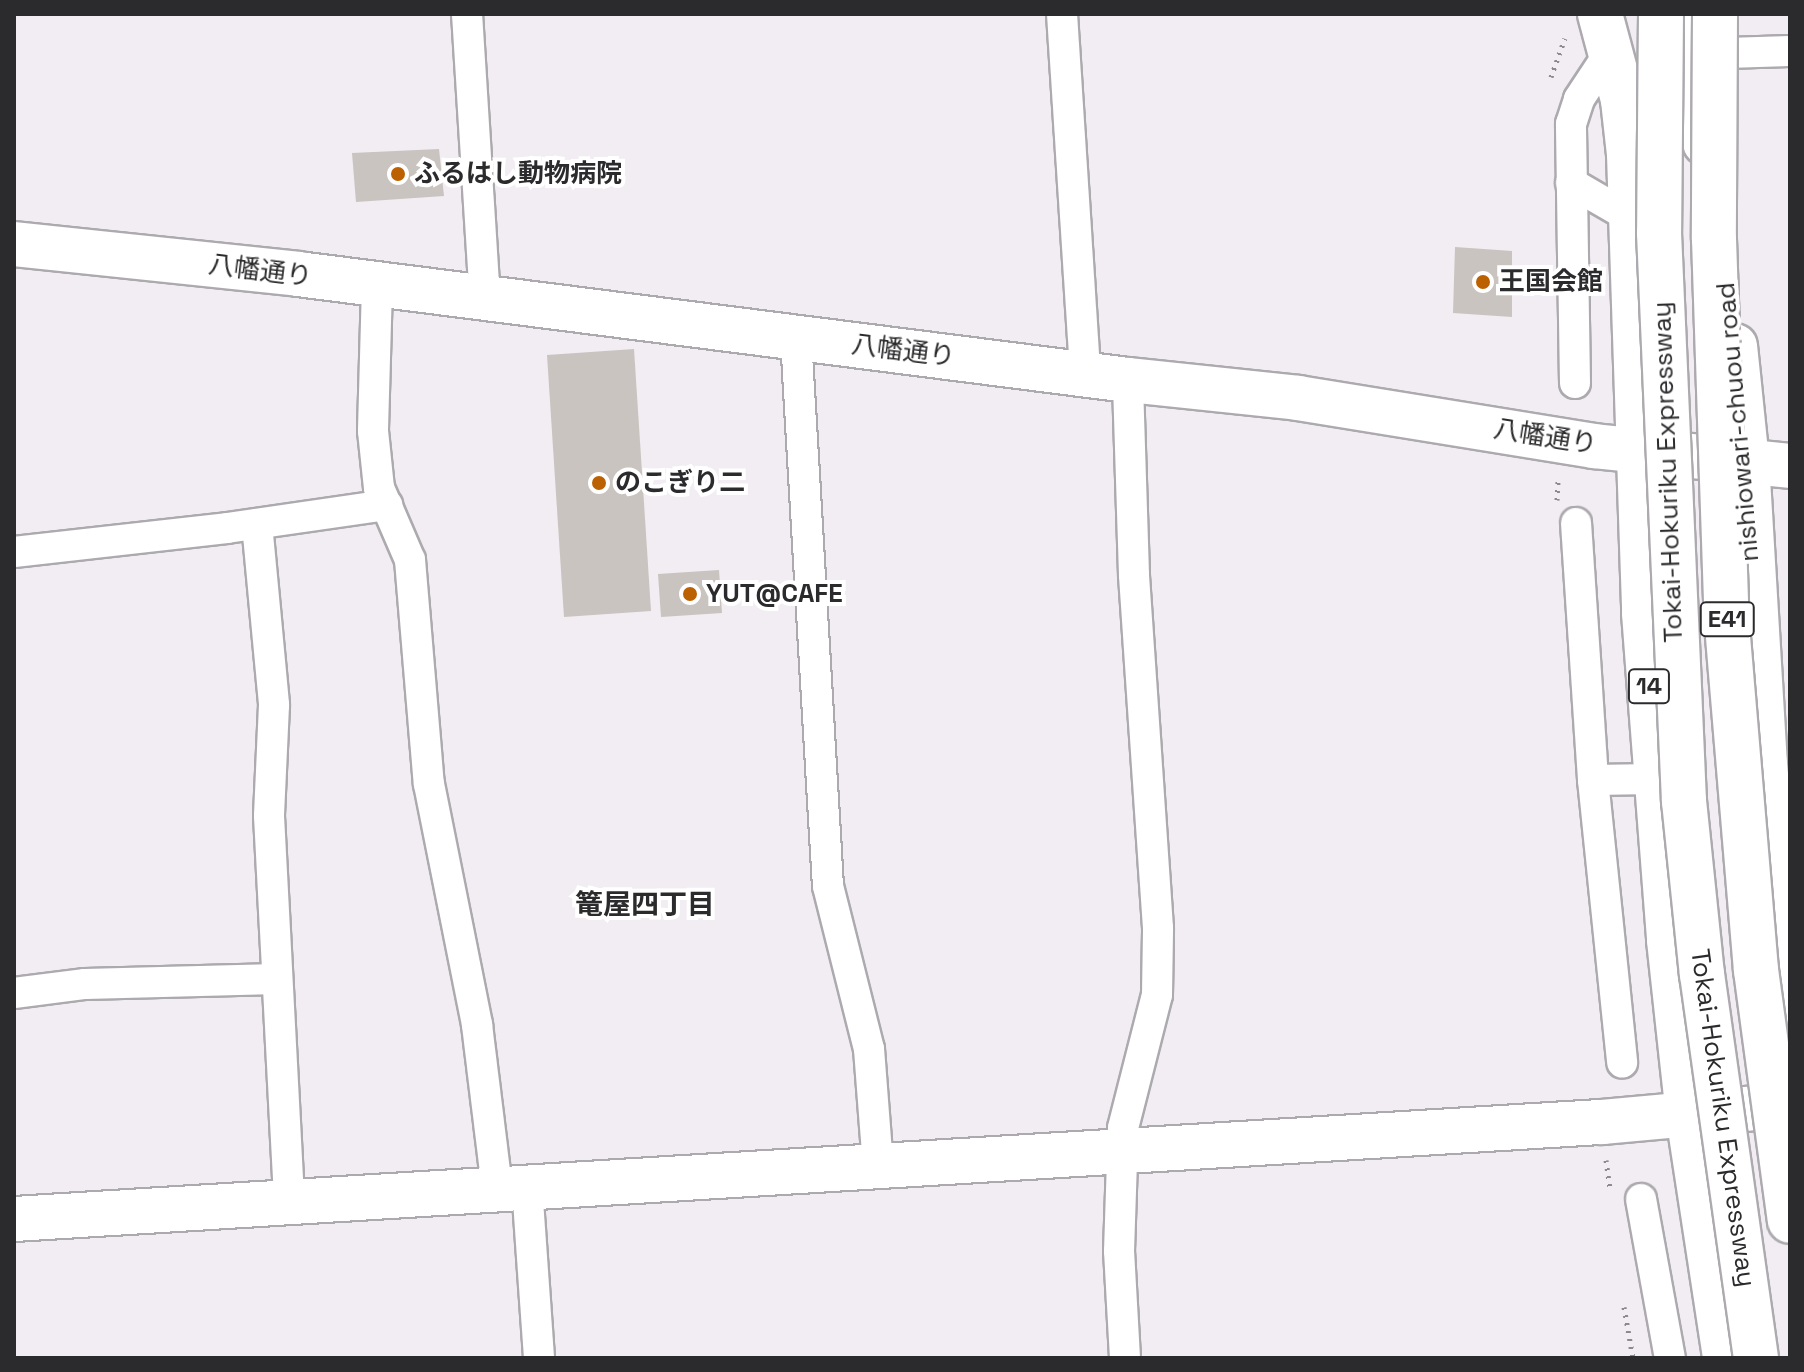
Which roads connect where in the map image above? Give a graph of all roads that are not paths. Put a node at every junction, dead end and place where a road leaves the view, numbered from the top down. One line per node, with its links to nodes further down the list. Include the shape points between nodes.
1 (467, 14): 12 (street)
2 (1062, 14): 14 (street)
3 (1661, 14): 44 (main road, Tokai-Hokuriku Expressway / E41, bridge, via 1659,233 1684,801 1702,974)
4 (1715, 14): 39 (main road, Tokai-Hokuriku Expressway / E41, bridge, via 1714,239 1727,625 1756,970)
5 (1606, 31): 8 (street, via 1571,124); 9 (main road, 14, via 1623,100)
6 (1679, 34): 7 (street); 18 (main road, nishiowari-chuou road, via 1716,211)
7 (1790, 51)
8 (1571, 183): 9 (street); 16 (street)
9 (1633, 219): 17 (main road, 14)
10 (14, 244): 11 (main road, 八幡通り)
11 (377, 286): 12 (main road, 八幡通り); 20 (street, via 373,431 379,488)
12 (485, 299): 13 (main road, 八幡通り)
13 (796, 338): 14 (main road, 八幡通り); 34 (street, via 828,886 869,1049)
14 (1085, 373): 15 (main road, 八幡通り)
15 (1128, 380): 17 (main road, 八幡通り, via 1298,398); 33 (street, via 1134,575 1158,928 1157,995 1123,1128)
16 (1575, 383)
17 (1637, 450): 18 (main road, 八幡通り); 25 (main road, 14)
18 (1747, 462): 19 (main road, 八幡通り); 24 (main road, nishiowari-chuou road)
19 (1790, 466)
20 (387, 505): 22 (street); 35 (street, via 410,560 429,784)
21 (1576, 523): 26 (street)
22 (257, 524): 23 (street); 27 (street, via 274,705 269,816)
23 (14, 552)
24 (1777, 764): 29 (main road, nishiowari-chuou road)
25 (1654, 779): 26 (street); 32 (main road, 14)
26 (1593, 780): 30 (street)
27 (277, 979): 28 (street, via 85,984); 37 (street)
28 (14, 993)
29 (1790, 1027)
30 (1622, 1063)
31 (1790, 1105): 32 (main road)
32 (1688, 1115): 33 (main road); 43 (main road, 14)
33 (1124, 1151): 34 (main road); 41 (street, via 1119,1251)
34 (878, 1166): 35 (main road)
35 (512, 1187): 37 (main road); 40 (street)
36 (1641, 1199): 42 (street)
37 (289, 1200): 38 (main road)
38 (14, 1219)
39 (1790, 1221)
40 (539, 1358)
41 (1125, 1358)
42 (1670, 1358)
43 (1725, 1358)
44 (1756, 1358)

